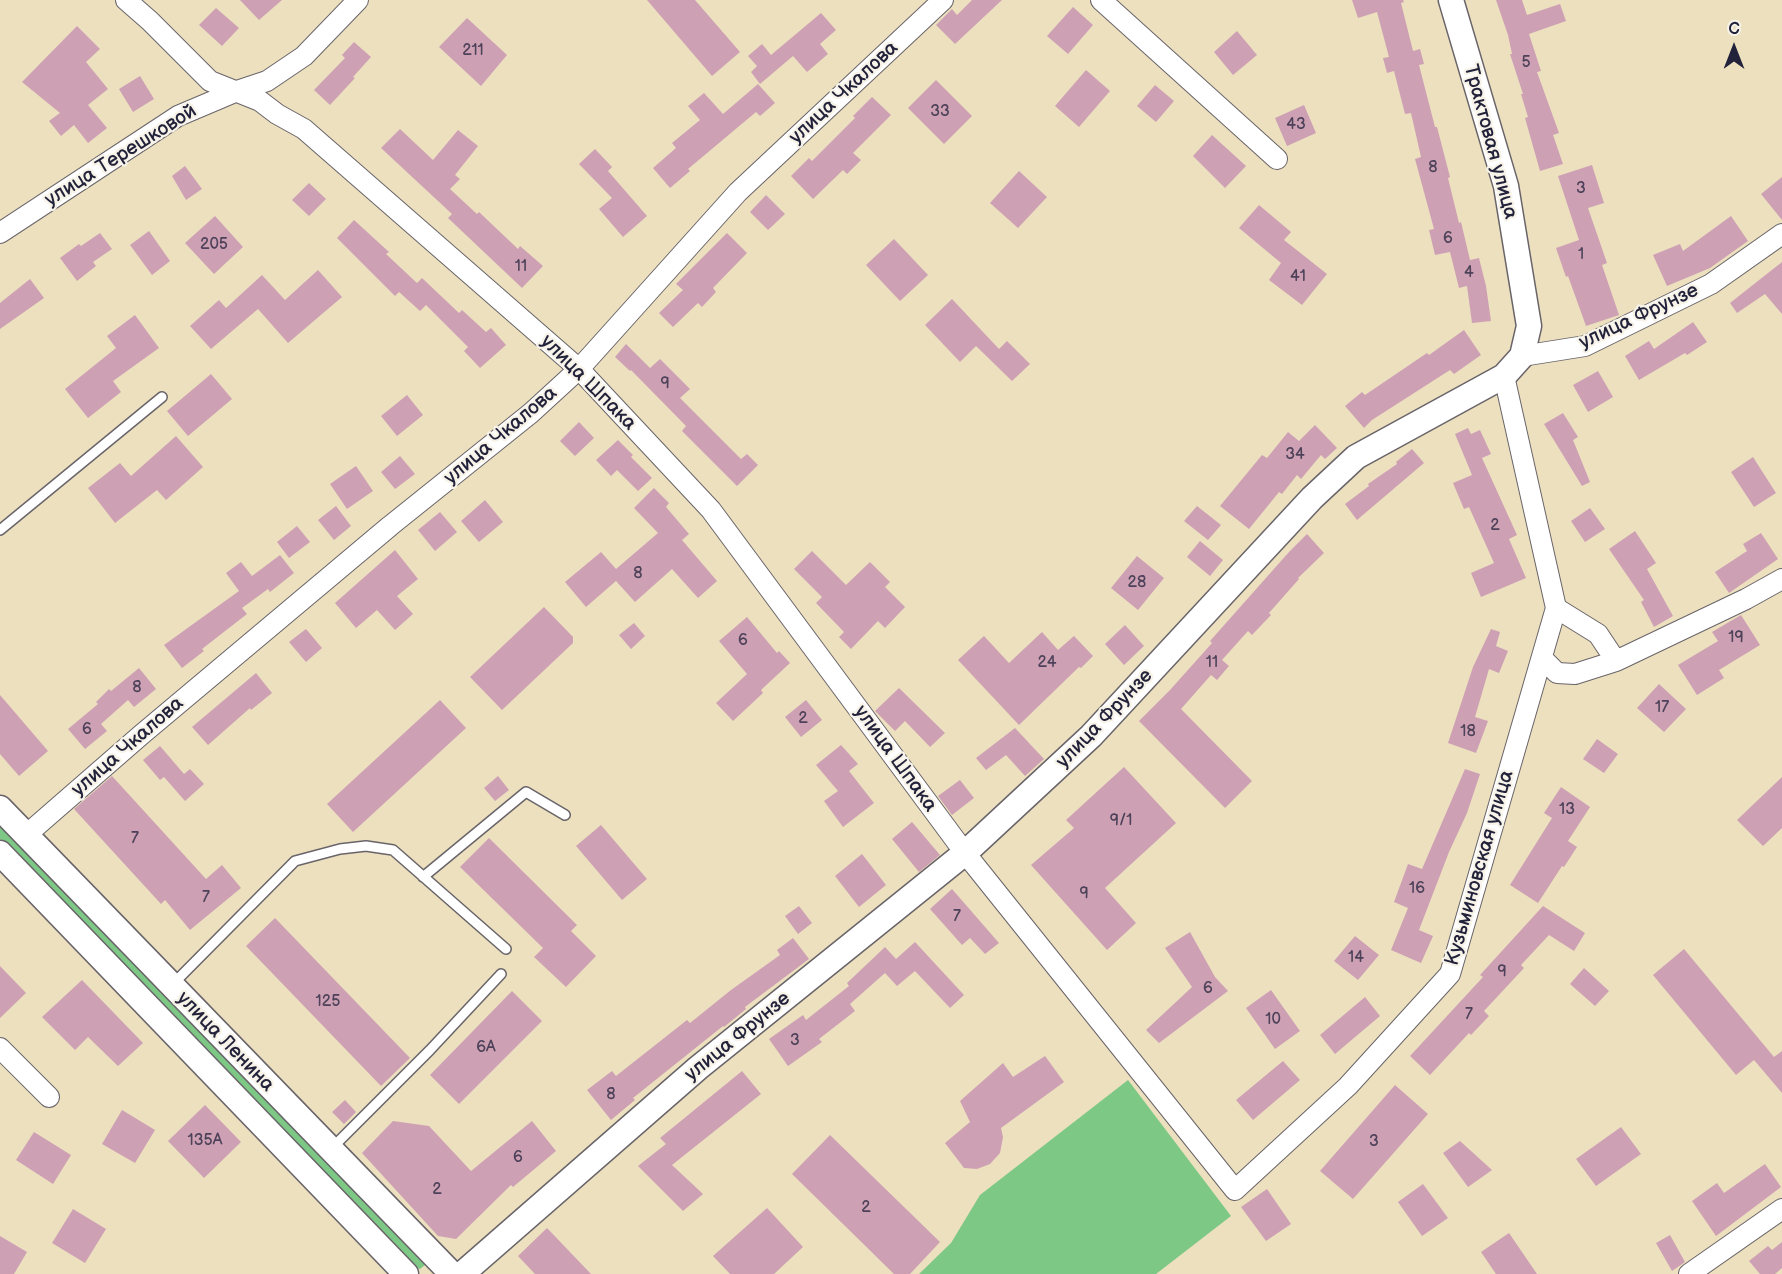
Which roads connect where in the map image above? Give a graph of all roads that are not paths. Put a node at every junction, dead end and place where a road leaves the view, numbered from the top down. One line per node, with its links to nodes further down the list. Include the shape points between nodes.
1 (126, 0): 6 (street, улица Шпака, via 210,81)
2 (358, 0): 6 (street, улица Терешковой, via 304,56 267,81)
3 (943, 0): 11 (street, улица Чкалова, via 738,192)
4 (1101, 0): 7 (street)
5 (1451, 0): 10 (street, Трактовая улица, via 1506,186 1529,326)
6 (237, 91): 8 (street, улица Терешковой, via 177,117); 11 (street, улица Шпака, via 304,129)
7 (1277, 159)
8 (0, 233)
9 (1782, 234): 10 (street, улица Фрунзе, via 1711,284 1585,346)
10 (1522, 356): 12 (street, улица Фрунзе)
11 (579, 369): 21 (street, улица Чкалова); 23 (street, улица Шпака, via 711,510)
12 (1504, 376): 16 (street, Кузьминовская улица); 23 (street, улица Фрунзе, via 1356,457 1312,498 1091,736)
13 (162, 397): 14 (lane)
14 (0, 530)
15 (1782, 579): 18 (street)
16 (1556, 608): 17 (street, Кузьминовская улица); 18 (street, via 1598,634)
17 (1542, 658): 18 (street, via 1557,673 1575,674); 31 (street, Кузьминовская улица, via 1450,974 1348,1086)
18 (1616, 661)
19 (0, 808): 21 (street, улица Ленина)
20 (565, 816): 24 (lane, via 526,792)
21 (25, 836): 27 (street, улица Ленина)
22 (0, 854): 33 (street, улица Ленина)
23 (965, 854): 31 (street, улица Шпака); 35 (street, улица Фрунзе, via 698,1068)
24 (423, 877): 25 (lane); 27 (lane, via 393,850 340,849 295,861)
25 (506, 949)
26 (501, 974): 30 (lane)
27 (171, 986): 30 (street, улица Ленина)
28 (0, 1048): 29 (street)
29 (49, 1097)
30 (330, 1150): 34 (street, улица Ленина)
31 (1235, 1190)
32 (1782, 1209): 36 (street)
33 (406, 1274)
34 (452, 1274)
35 (462, 1274)
36 (1689, 1274)

